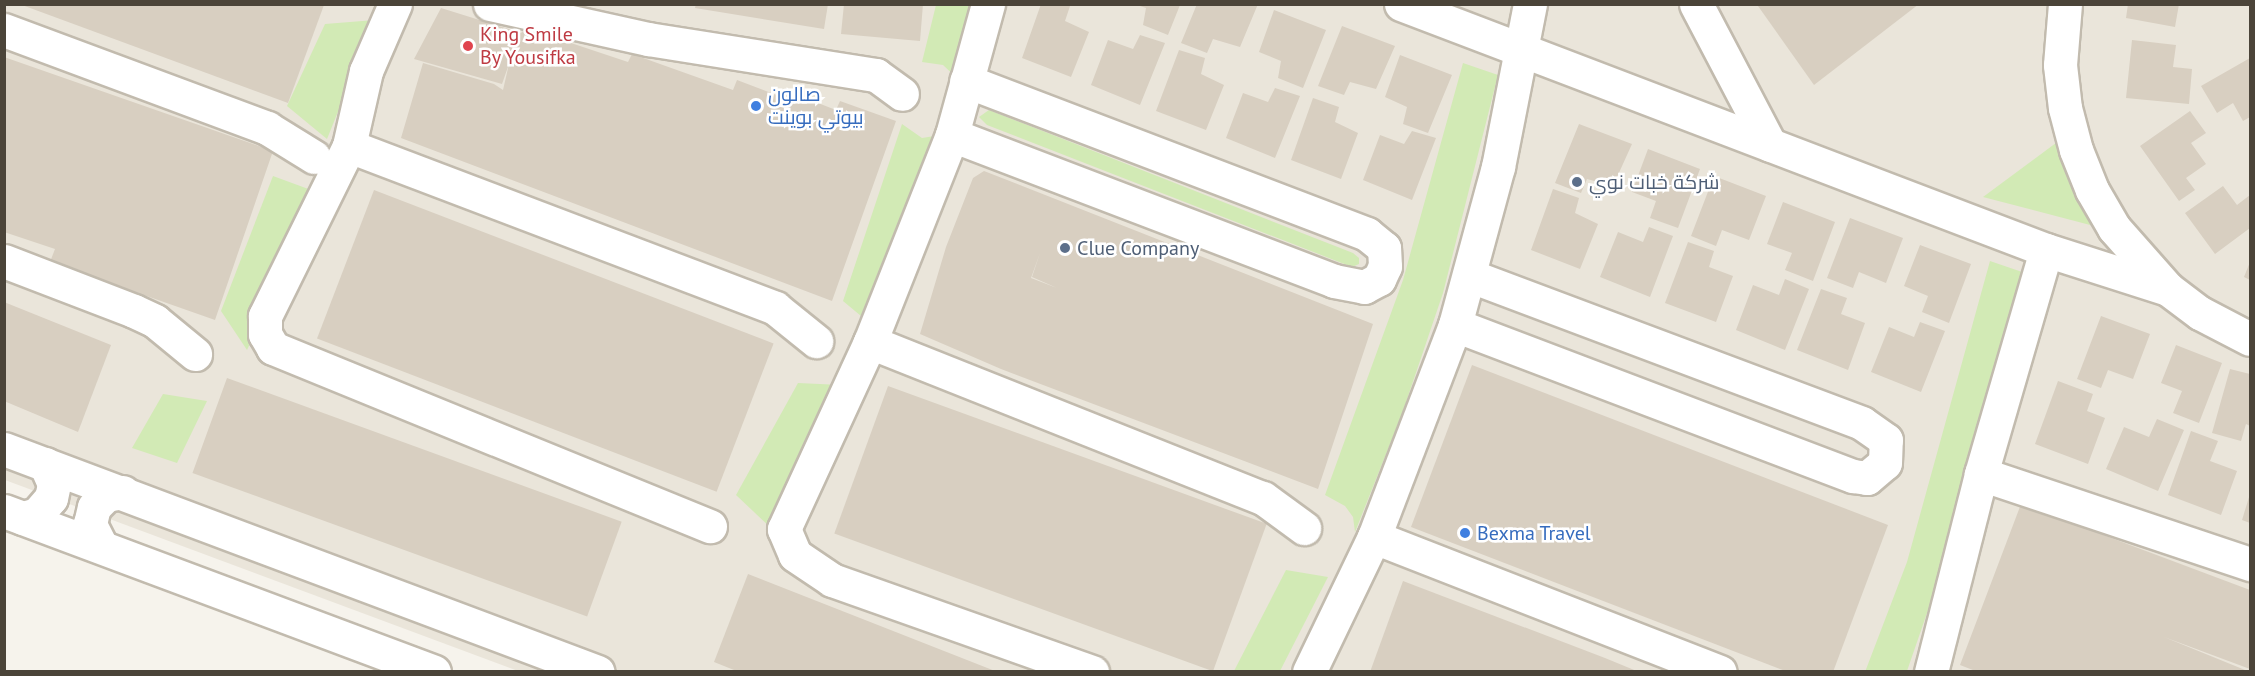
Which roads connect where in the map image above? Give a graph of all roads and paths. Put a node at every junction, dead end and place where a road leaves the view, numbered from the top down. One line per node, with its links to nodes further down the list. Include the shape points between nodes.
1 (395, 4): 14 (street, via 366,71)
2 (490, 4): 11 (street, via 648,39 876,75)
3 (988, 4): 10 (street)
4 (1401, 4): 9 (street)
5 (1530, 4): 9 (street)
6 (1696, 4): 13 (street)
7 (2065, 4): 19 (street, via 2060,65 2065,108 2076,150 2114,228)
8 (4, 30): 15 (street, via 267,128)
9 (1521, 48): 13 (street); 18 (street, via 1498,166)
10 (966, 81): 12 (street); 12 (street, via 1367,234 1384,248 1385,266 1379,279 1364,287 1334,281)
11 (902, 94)
12 (952, 135): 23 (street)
13 (1770, 145): 16 (street)
14 (349, 146): 22 (street, via 775,308); 30 (street, via 265,316 265,334 273,348)
15 (314, 157)
16 (2046, 250): 19 (street); 27 (street)
17 (4, 261): 24 (street, via 155,321)
18 (1470, 276): 20 (street); 20 (street, via 1862,423 1886,440 1885,463 1867,478 1853,476)
19 (2168, 289): 21 (street, via 2200,313)
20 (1455, 325): 32 (street)
21 (2250, 339)
22 (816, 341)
23 (870, 342): 31 (street, via 1263,498); 37 (street, via 784,529 795,555 832,580)
24 (195, 354)
25 (4, 449): 26 (street)
26 (45, 464): 28 (street); 29 (street, via 54,484 51,498 37,514)
27 (1981, 474): 34 (street); 40 (street)
28 (123, 492): 33 (street, via 106,495 94,507 90,524); 36 (street)
29 (14, 514): 33 (street)
30 (711, 526)
31 (1304, 528)
32 (1374, 537): 38 (street); 39 (street)
33 (101, 546): 35 (street)
34 (2250, 564)
35 (434, 672)
36 (598, 672)
37 (1092, 672)
38 (1309, 672)
39 (1720, 672)
40 (1931, 672)

